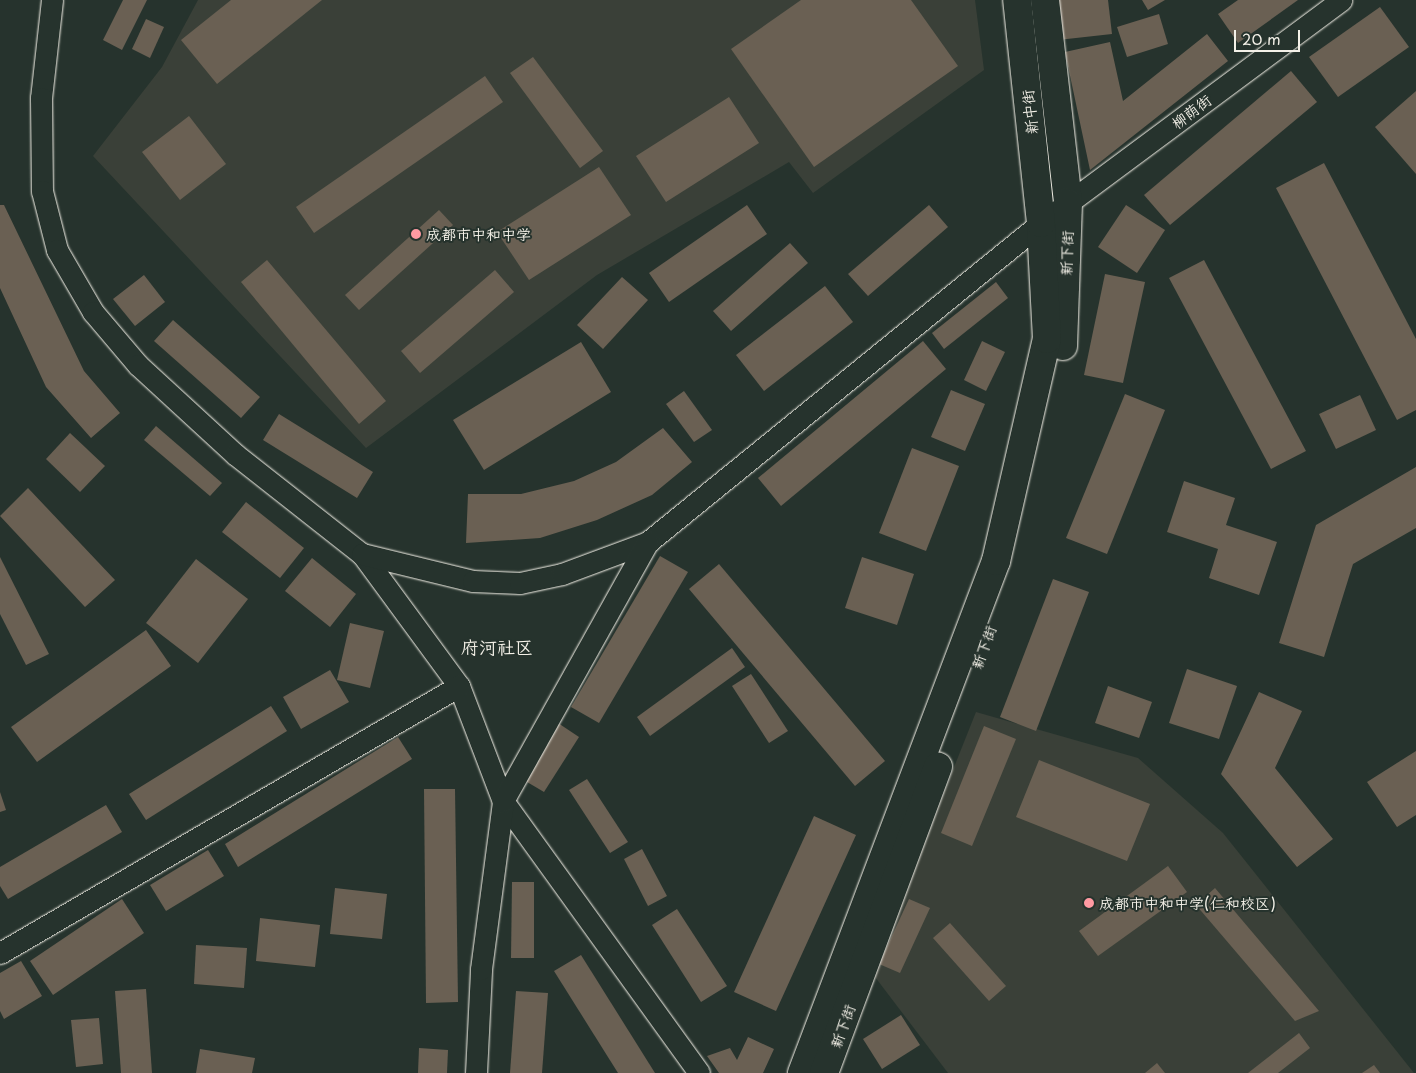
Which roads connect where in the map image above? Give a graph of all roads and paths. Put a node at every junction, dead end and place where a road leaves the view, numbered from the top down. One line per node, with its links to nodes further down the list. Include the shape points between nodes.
1 (52, 0): 8 (street, via 40,98 42,191 57,250 93,312 138,365 236,455)
2 (1017, 0): 6 (main road, 新中街)
3 (1045, 0): 5 (main road, 新中街)
4 (1341, 0): 5 (street, 柳荫街)
5 (1068, 203): 6 (street, 柳荫街); 15 (main road, 新下街, via 1064,345 1012,568)
6 (1040, 223): 7 (street, 柳荫街); 14 (main road, 新下街, via 1047,339 996,561)
7 (648, 542): 8 (street, via 562,574 520,583 473,581); 10 (street)
8 (362, 554): 9 (street)
9 (459, 686): 10 (street); 11 (street)
10 (503, 801): 12 (street, via 481,969); 13 (street)
11 (0, 953)
12 (476, 1073)
13 (699, 1073)
14 (802, 1073)
15 (824, 1073)

